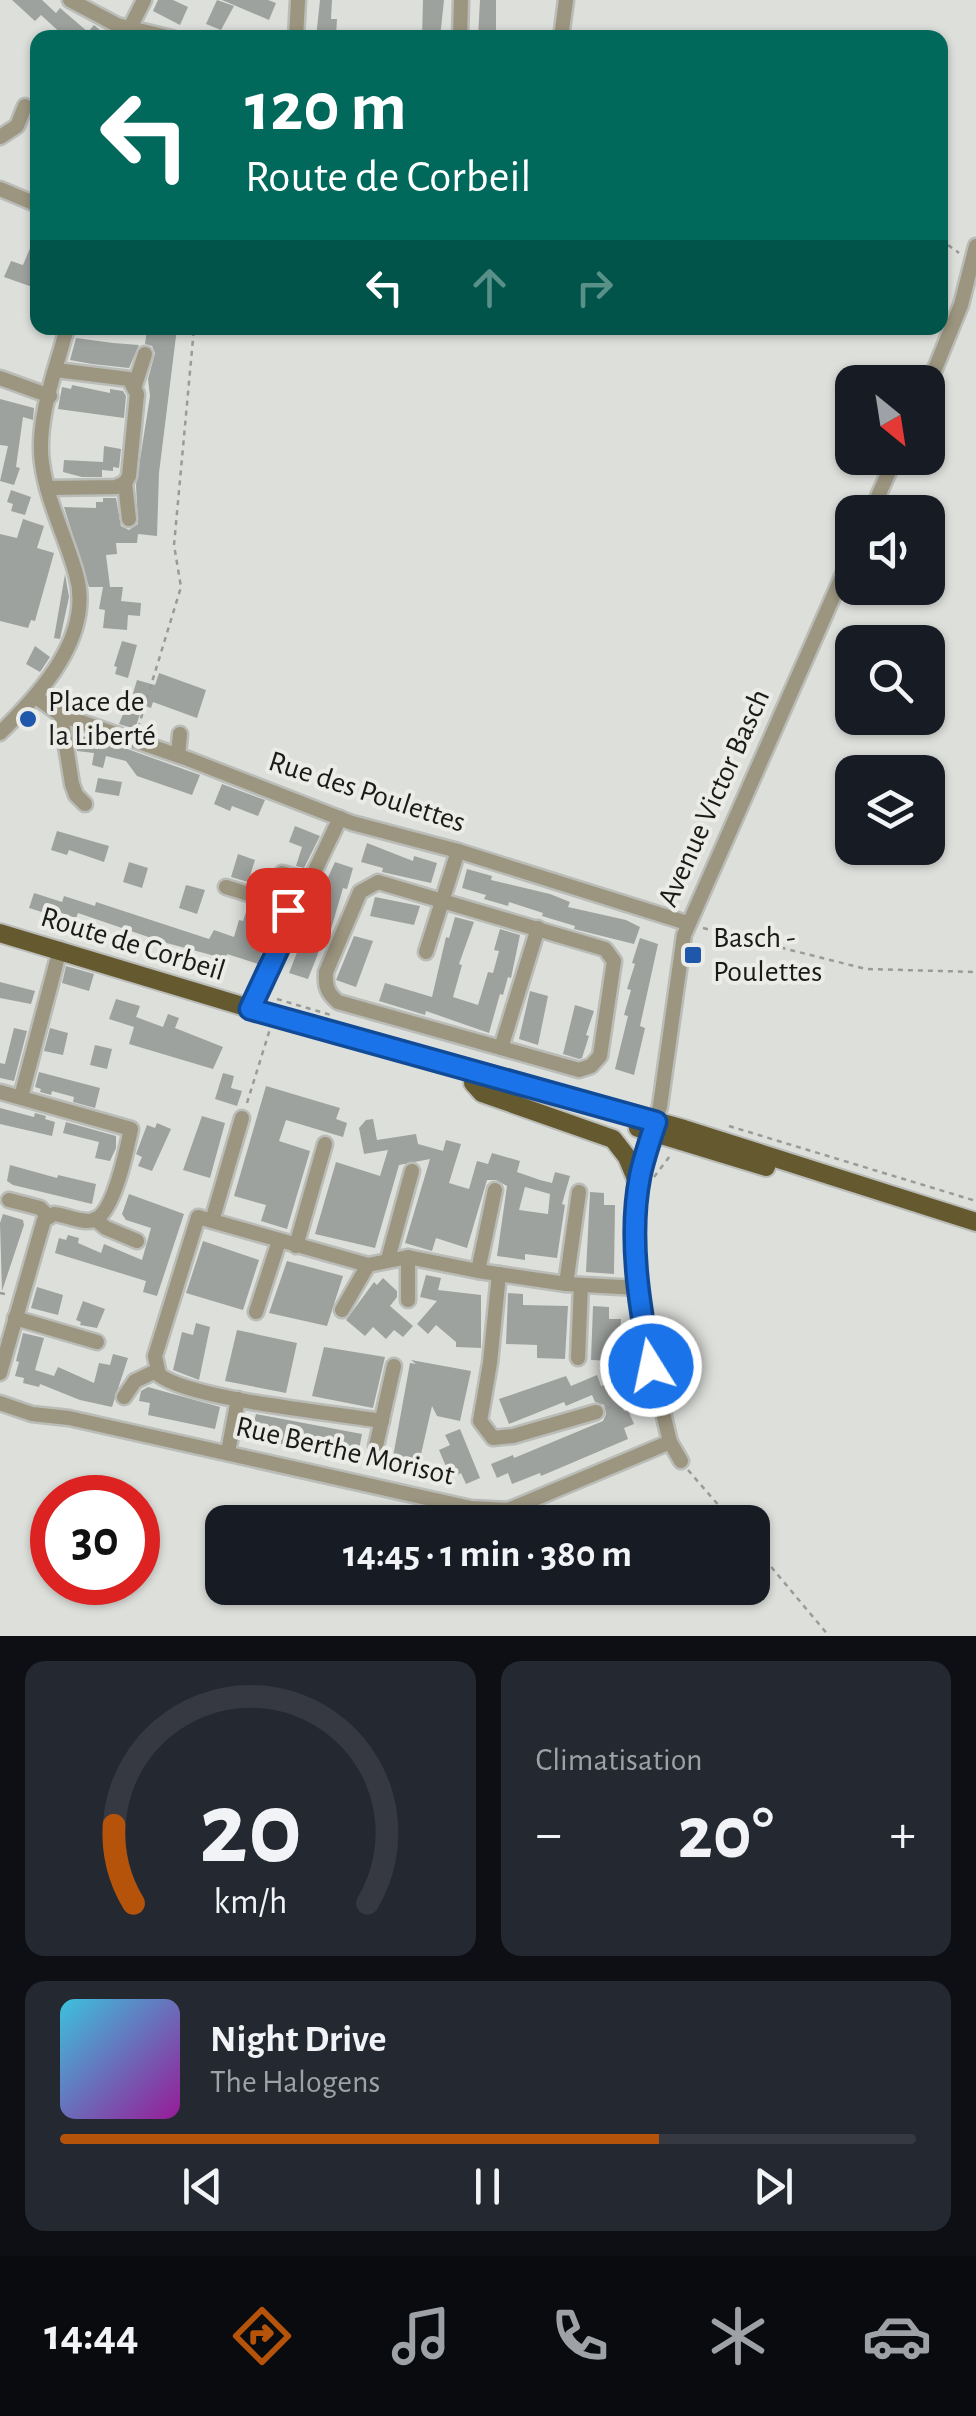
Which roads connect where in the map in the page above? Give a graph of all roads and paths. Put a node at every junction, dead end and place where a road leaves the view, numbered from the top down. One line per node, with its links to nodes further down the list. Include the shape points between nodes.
1 (70, 0): 6 (street)
2 (144, 0): 6 (street)
3 (298, 0): 8 (street)
4 (461, 0): 9 (street)
5 (566, 0): 10 (street)
6 (130, 28): 7 (street)
7 (138, 30)
8 (296, 30)
9 (460, 30)
10 (561, 30)
11 (25, 106): 12 (street, via 17,126)
12 (0, 138)
13 (0, 189): 14 (street)
14 (30, 202)
15 (948, 243): 16 (path)
16 (975, 253): 20 (street)
17 (65, 335): 21 (street)
18 (193, 335): 33 (path, via 174,545 181,587)
19 (145, 354): 23 (street)
20 (937, 365)
21 (56, 370): 23 (street); 24 (street)
22 (0, 378): 24 (street)
23 (135, 385): 25 (street)
24 (50, 396): 26 (street, via 41,448)
25 (124, 484): 26 (street); 27 (street)
26 (47, 488): 29 (street, via 76,574 79,608)
27 (129, 519)
28 (835, 592): 41 (street, Avenue Victor Basch)
29 (36, 698): 30 (street, Rue des Poulettes); 31 (street)
30 (61, 715): 33 (street, Rue des Poulettes); 35 (street, via 72,784)
31 (0, 733)
32 (180, 734): 34 (street)
33 (134, 740): 34 (street, Rue des Poulettes)
34 (178, 755): 36 (street, Rue des Poulettes)
35 (85, 804)
36 (340, 818): 37 (street, Rue des Poulettes); 38 (street, via 310,881)
37 (458, 850): 40 (street); 41 (street, Rue des Poulettes)
38 (282, 873)
39 (226, 887): 47 (street, Route de Corbeil, via 281,904 290,916)
40 (442, 900): 42 (street); 45 (street); 50 (street, via 378,882 368,886 325,984 338,1002)
41 (687, 924): 46 (path, via 866,969); 55 (street, Avenue Victor Basch)
42 (538, 928): 50 (street); 50 (street, via 606,950 614,960 600,1056 579,1070)
43 (0, 933): 44 (main road, Route de Corbeil)
44 (60, 949): 47 (main road, Route de Corbeil); 53 (street)
45 (426, 952)
46 (976, 972)
47 (250, 1009): 48 (main road, Route de Corbeil)
48 (275, 1016): 49 (main road, Route de Corbeil); 54 (path)
49 (342, 1036): 51 (main road, Route de Corbeil); 55 (main road, Route de Corbeil)
50 (501, 1048)
51 (474, 1083): 55 (main road, Route de Corbeil); 58 (main road, via 482,1093 612,1140)
52 (0, 1092): 53 (street)
53 (21, 1097): 63 (street, via 131,1129 106,1208)
54 (242, 1118): 64 (street)
55 (654, 1128): 58 (street, Avenue Victor Basch); 65 (main road, Route de Corbeil, via 808,1167)
56 (326, 1144): 68 (street)
57 (412, 1171): 70 (street)
58 (638, 1186): 75 (street, Avenue Victor Basch)
59 (496, 1190): 72 (street)
60 (580, 1192): 74 (street)
61 (9, 1200): 62 (street)
62 (48, 1216): 63 (street); 79 (street)
63 (95, 1219): 66 (street)
64 (205, 1219): 67 (street); 83 (street, via 155,1356)
65 (976, 1222)
66 (137, 1241)
67 (279, 1241): 68 (street); 78 (street)
68 (296, 1246): 71 (street)
69 (408, 1257): 70 (street); 72 (street); 76 (street)
70 (388, 1259): 71 (street)
71 (368, 1264): 77 (street)
72 (478, 1272): 73 (street)
73 (499, 1274): 74 (street); 89 (street, via 484,1430 492,1438 514,1436)
74 (574, 1284): 75 (street); 81 (street)
75 (638, 1288): 85 (street, Avenue Victor Basch)
76 (408, 1300)
77 (342, 1310)
78 (256, 1312)
79 (15, 1318): 80 (street); 84 (street)
80 (97, 1342)
81 (578, 1358)
82 (394, 1366): 90 (street)
83 (156, 1370): 86 (street, via 135,1381); 87 (street, via 174,1385)
84 (0, 1373)
85 (656, 1390): 89 (path); 91 (street, Avenue Victor Basch)
86 (124, 1397)
87 (238, 1398): 90 (street); 93 (street)
88 (0, 1403): 93 (street, Rue Berthe Morisot)
89 (596, 1412)
90 (382, 1421): 92 (street)
91 (670, 1442): 93 (street, Rue Berthe Morisot, via 508,1510 471,1508); 94 (street, Avenue Victor Basch)
92 (376, 1446)
93 (228, 1452)
94 (681, 1460): 95 (path)
95 (718, 1505)
96 (770, 1566): 97 (path)
97 (829, 1636)

